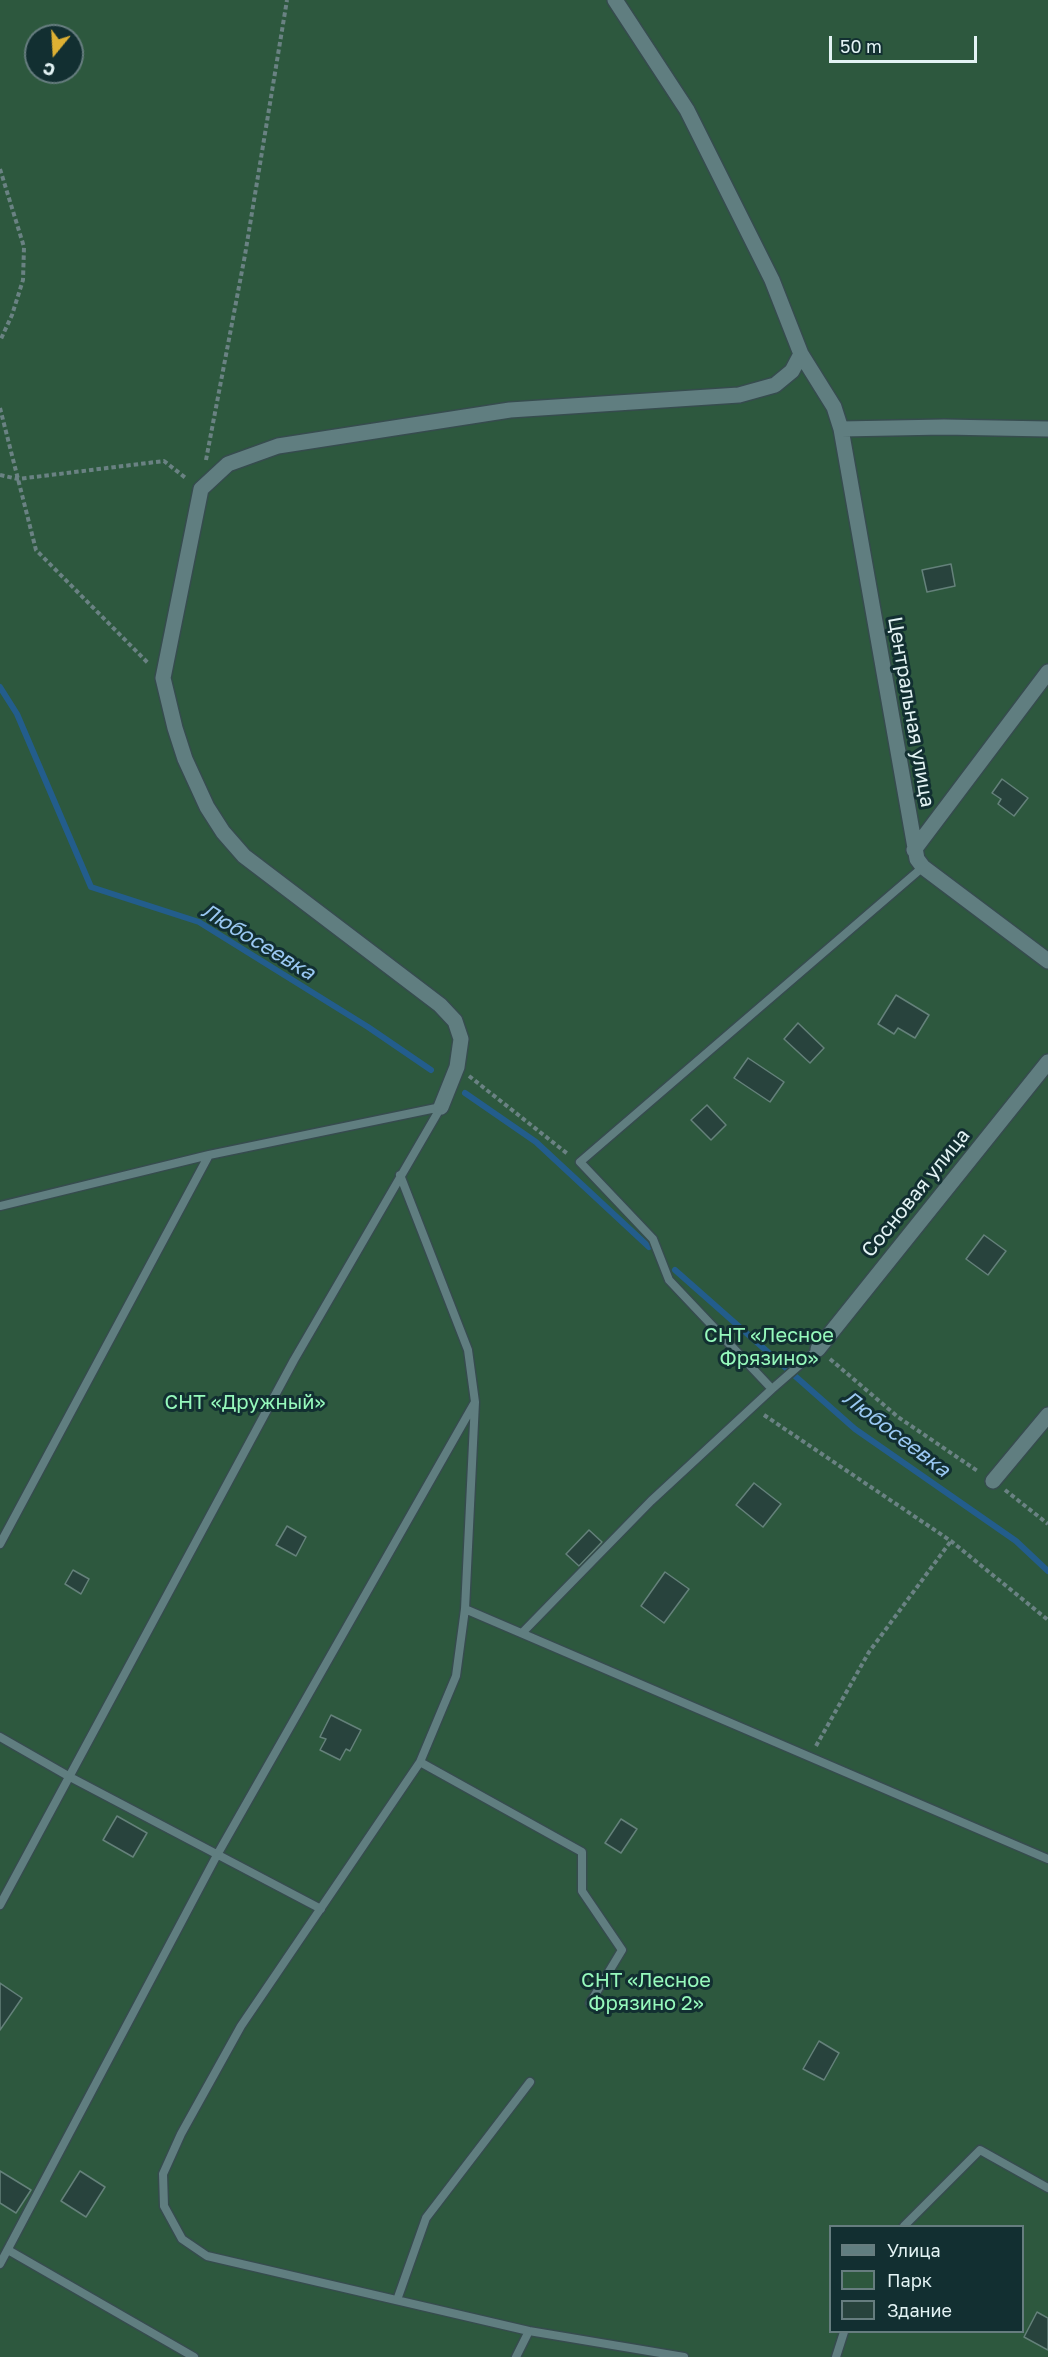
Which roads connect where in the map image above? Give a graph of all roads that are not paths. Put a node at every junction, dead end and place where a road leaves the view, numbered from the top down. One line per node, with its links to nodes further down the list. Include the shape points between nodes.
1 (615, 0): 2 (street, Центральная улица, via 687,110 772,280)
2 (801, 354): 3 (street, Центральная улица, via 834,408); 10 (street, via 792,371 775,385 739,395 510,410 278,446 228,464 201,489 163,678 185,759 207,807 244,856 440,1005 455,1021 461,1039 457,1067)
3 (841, 429): 4 (street); 6 (street, Центральная улица)
4 (1048, 429)
5 (1048, 672): 6 (street)
6 (914, 850): 7 (street, Центральная улица)
7 (923, 867): 8 (street, Центральная улица); 15 (lane, via 580,1162 653,1239 669,1280)
8 (1048, 961)
9 (1048, 1062): 14 (street, Сосновая улица)
10 (441, 1107): 11 (lane); 12 (lane)
11 (209, 1155): 13 (lane); 19 (lane)
12 (400, 1175): 16 (lane, via 468,1350); 24 (lane, via 294,1360)
13 (0, 1206)
14 (818, 1349): 15 (lane)
15 (772, 1389): 21 (lane, via 651,1501)
16 (475, 1402): 20 (lane); 25 (lane)
17 (1048, 1415): 18 (street)
18 (993, 1481)
19 (0, 1544)
20 (465, 1609): 21 (lane); 23 (lane, via 456,1676)
21 (522, 1633): 26 (lane)
22 (0, 1737): 24 (lane)
23 (420, 1762): 28 (lane); 29 (lane, via 582,1852 582,1891 622,1950)
24 (70, 1777): 25 (lane); 27 (lane)
25 (217, 1855): 28 (lane); 33 (lane)
26 (1048, 1858)
27 (0, 1905)
28 (321, 1909): 35 (lane, via 241,2026 181,2134 163,2174 164,2206 182,2239 207,2256)
29 (590, 2002)
30 (531, 2082): 35 (lane, via 426,2218)
31 (1048, 2188): 32 (lane, via 980,2150)
32 (904, 2225)
33 (8, 2250): 34 (lane); 38 (lane)
34 (0, 2264)
35 (397, 2300): 36 (lane)
36 (529, 2331): 39 (lane); 40 (lane)
37 (843, 2333): 41 (lane)
38 (194, 2357)
39 (516, 2357)
40 (684, 2357)
41 (836, 2357)

